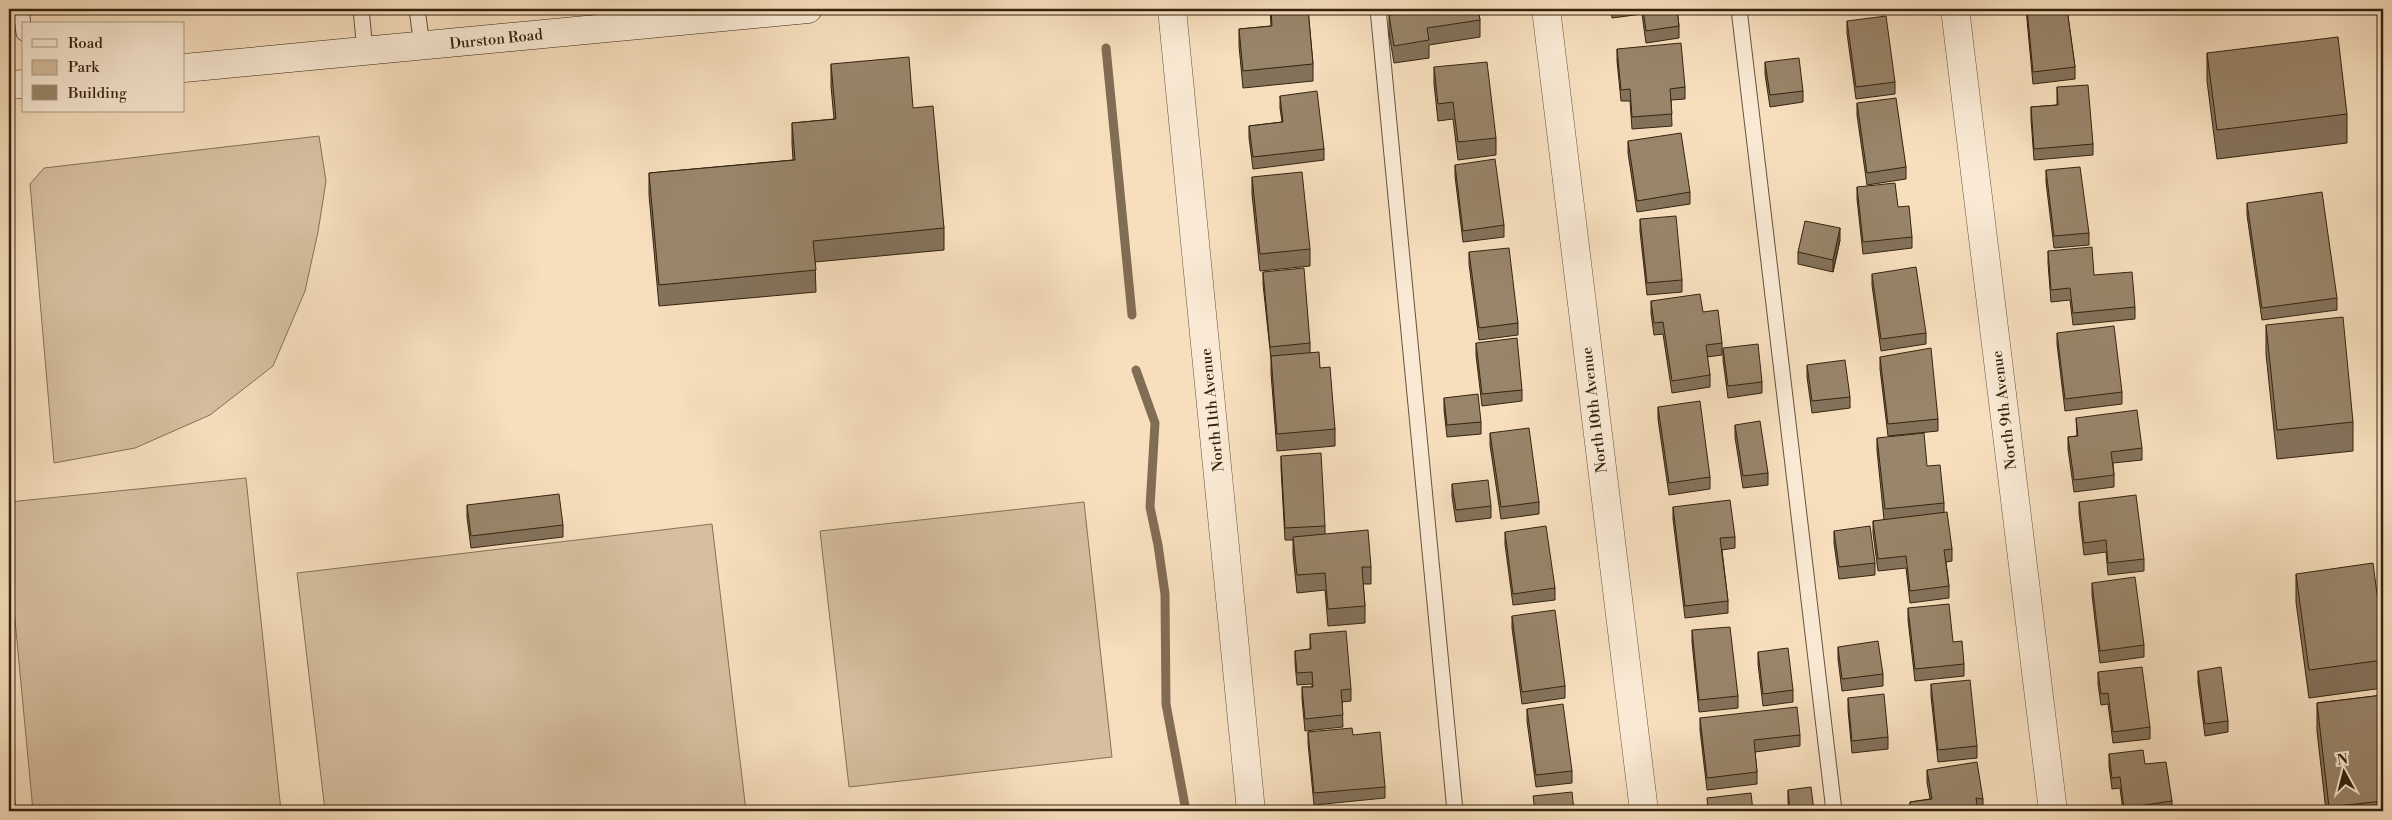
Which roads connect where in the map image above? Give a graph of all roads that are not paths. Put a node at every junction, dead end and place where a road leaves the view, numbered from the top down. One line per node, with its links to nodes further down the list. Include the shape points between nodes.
1 (21, 9): 10 (lane)
2 (361, 9): 12 (lane)
3 (417, 9): 11 (lane)
4 (808, 9): 11 (street, Durston Road)
5 (1172, 9): 16 (street, North 11th Avenue)
6 (1378, 9): 17 (lane)
7 (1546, 9): 18 (street, North 10th Avenue)
8 (1739, 9): 19 (lane)
9 (1956, 9): 20 (street, North 9th Avenue)
10 (23, 22)
11 (422, 46): 12 (street, Durston Road)
12 (365, 51): 13 (street, Durston Road)
13 (185, 68)
14 (22, 84): 15 (street)
15 (9, 85)
16 (1251, 811)
17 (1455, 811)
18 (1644, 811)
19 (1834, 811)
20 (2053, 811)

